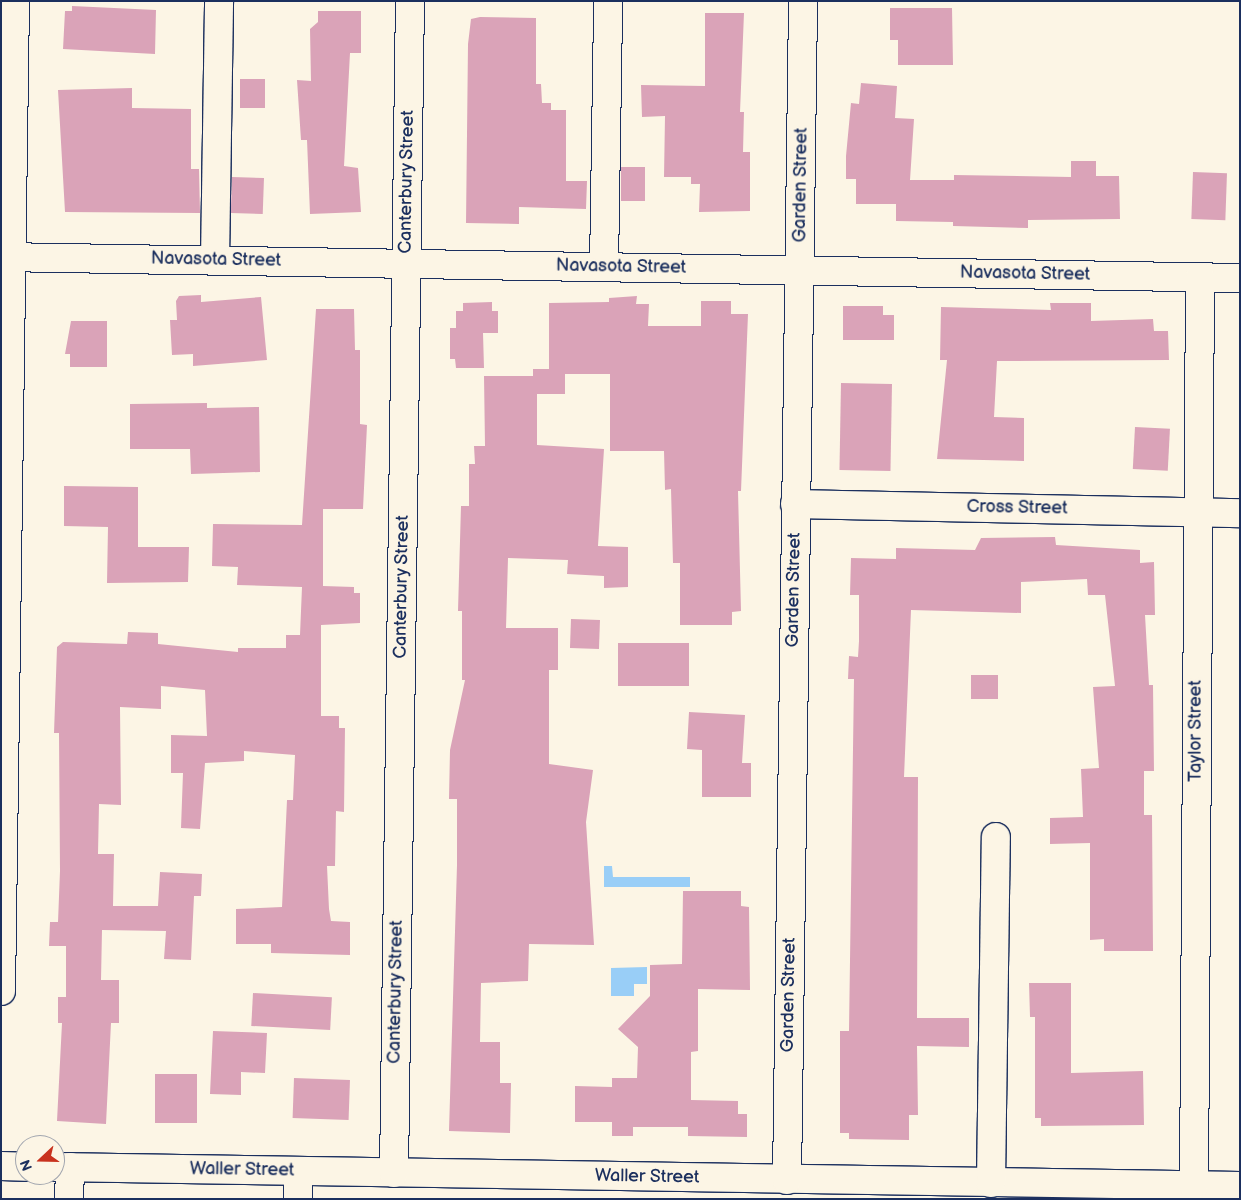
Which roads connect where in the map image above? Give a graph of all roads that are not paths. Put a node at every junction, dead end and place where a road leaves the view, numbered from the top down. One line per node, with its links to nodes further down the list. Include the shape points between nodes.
1 (15, 1): 6 (street)
2 (219, 1): 7 (street)
3 (410, 1): 8 (street, Canterbury Street)
4 (608, 1): 9 (street)
5 (803, 1): 10 (street, Garden Street)
6 (6, 257): 7 (street, Navasota Street); 17 (street)
7 (215, 260): 8 (street, Navasota Street)
8 (406, 264): 9 (street, Navasota Street); 22 (street, Canterbury Street)
9 (604, 267): 10 (street, Navasota Street)
10 (800, 270): 11 (street, Navasota Street); 13 (street, Garden Street)
11 (1200, 277): 12 (street, Navasota Street); 14 (street, Taylor Street)
12 (1240, 278)
13 (795, 504): 14 (street, Cross Street); 23 (street, Garden Street)
14 (1197, 512): 15 (street, Cross Street); 26 (street, Taylor Street)
15 (1240, 513)
16 (996, 837): 25 (street)
17 (1, 991)
18 (1, 1166): 19 (street)
19 (15, 1167)
20 (65, 1167): 21 (street, Waller Street)
21 (298, 1171): 22 (street, Waller Street); 30 (street)
22 (394, 1173): 28 (street, Waller Street)
23 (787, 1180): 25 (street, Waller Street); 28 (street, Waller Street)
24 (65, 1181): 29 (street)
25 (991, 1183): 26 (street, Waller Street)
26 (1194, 1186): 27 (street, Waller Street)
27 (1240, 1186)
28 (506, 1187)
29 (69, 1199)
30 (298, 1199)

